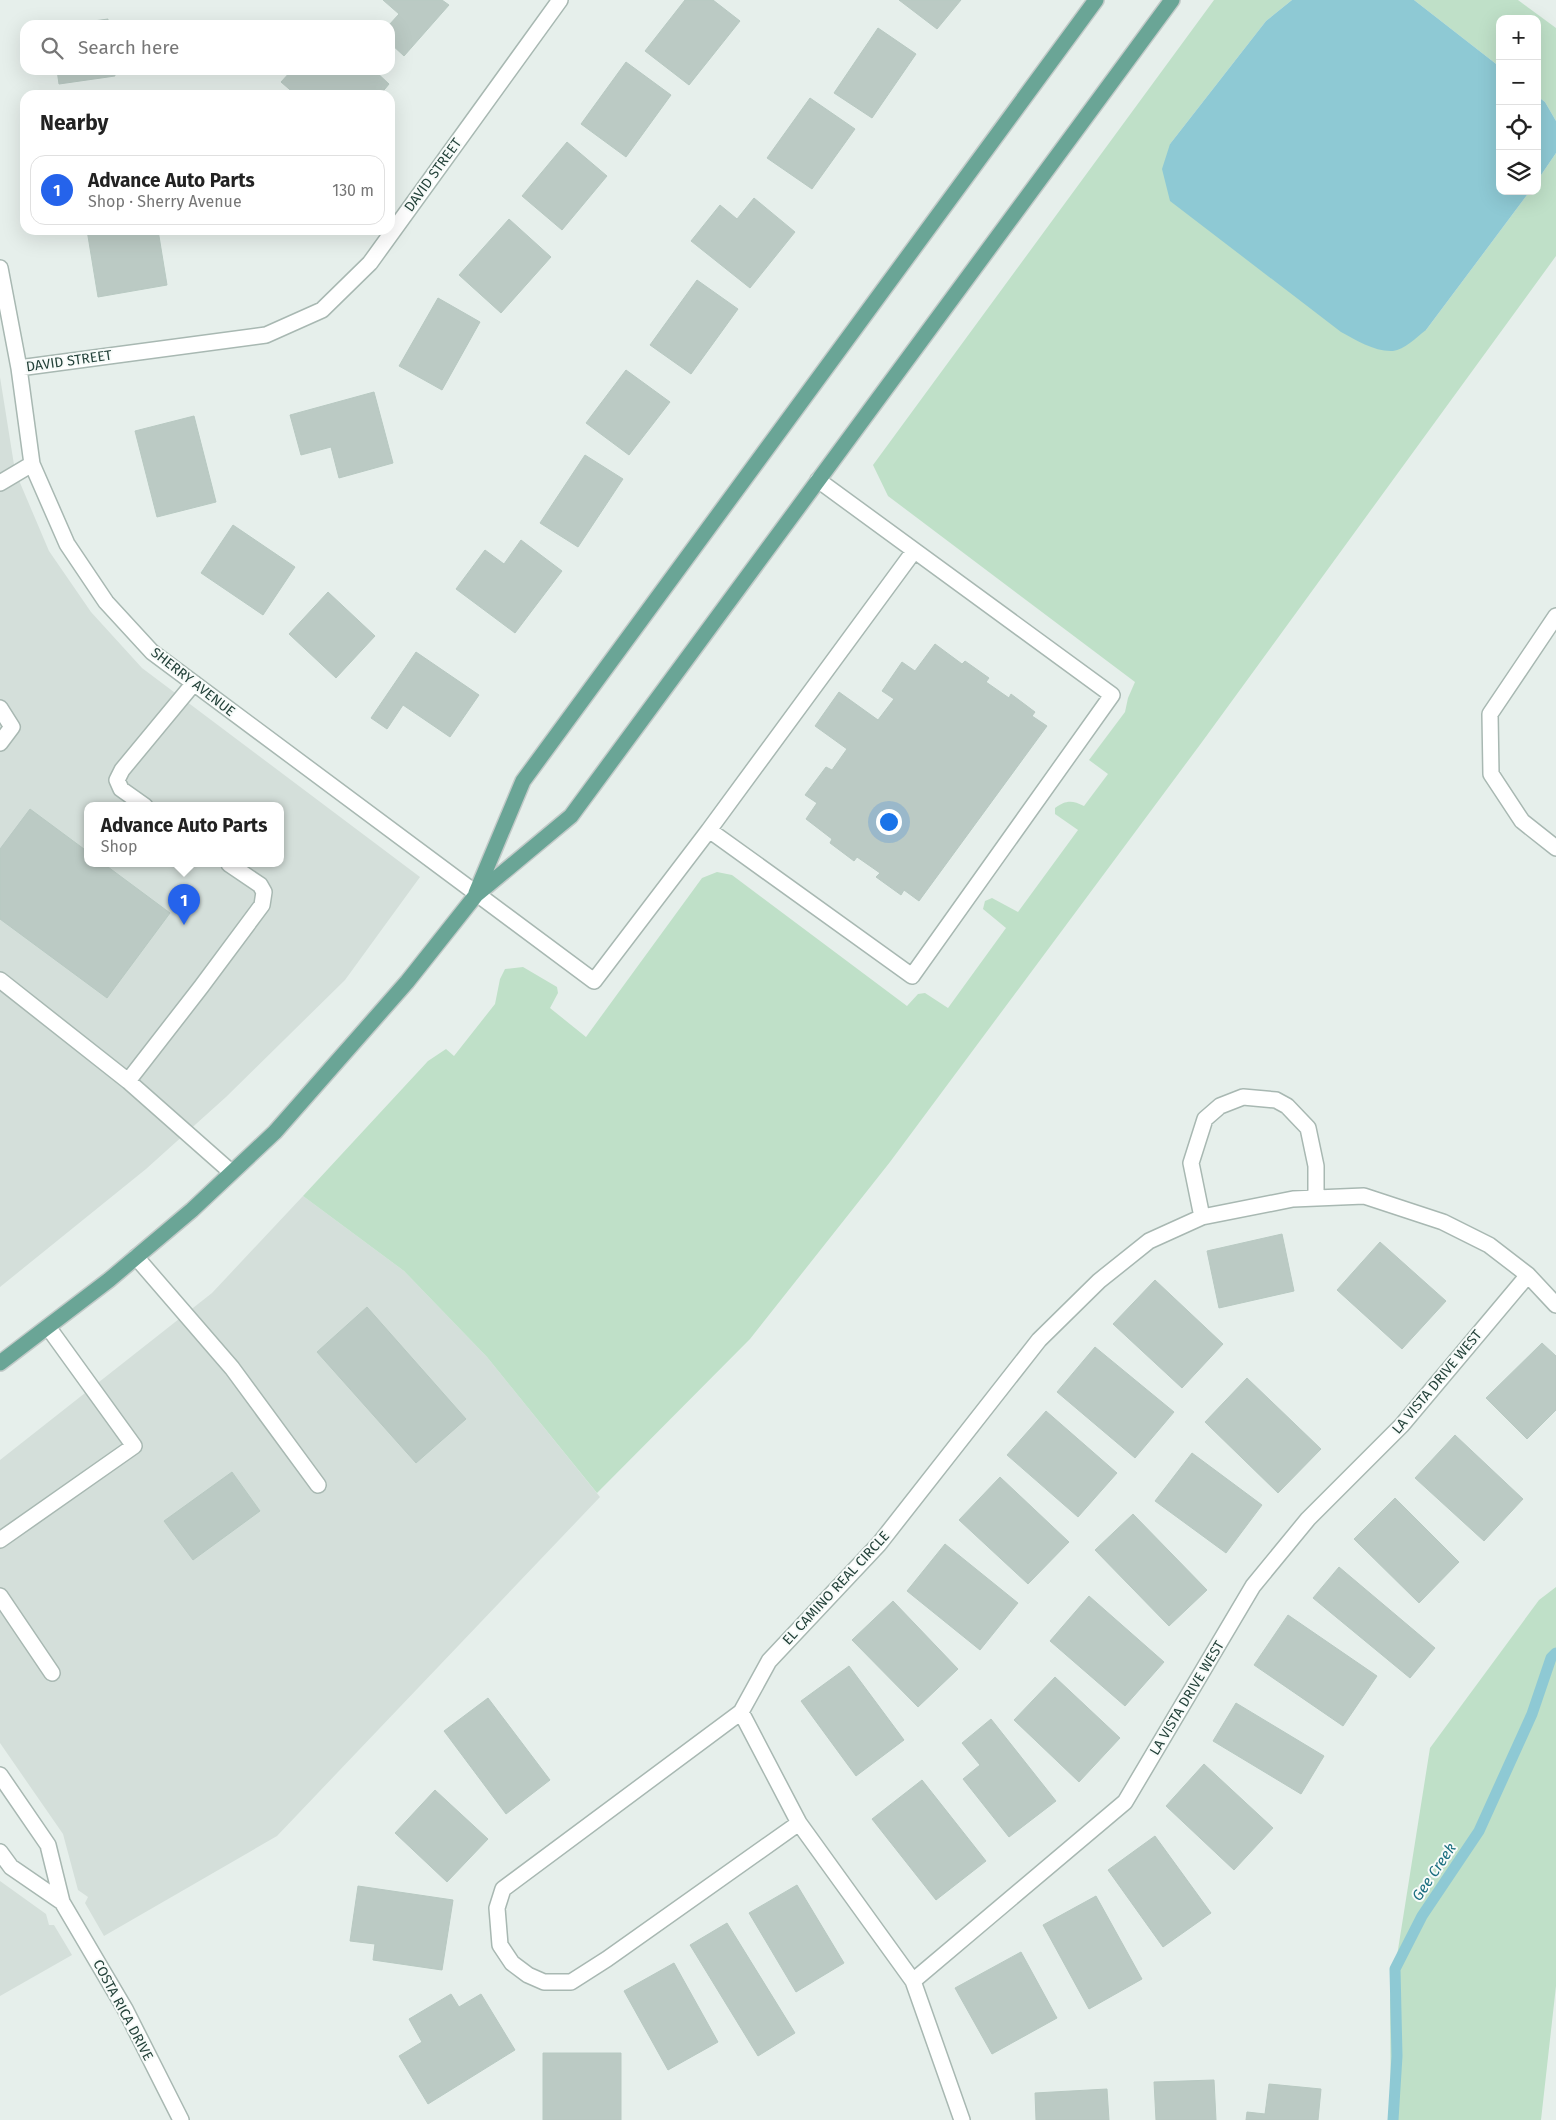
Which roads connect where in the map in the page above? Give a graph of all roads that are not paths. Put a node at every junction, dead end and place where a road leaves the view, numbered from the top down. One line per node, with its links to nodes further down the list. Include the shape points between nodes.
1 (560, 0): 4 (street, DAVID STREET)
2 (1096, 0): 21 (main road, via 522,781)
3 (1172, 0): 10 (main road)
4 (395, 228)
5 (390, 235): 8 (street, DAVID STREET, via 370,263 322,310 266,335)
6 (0, 268): 7 (street, SHERRY AVENUE)
7 (6, 331): 8 (street, SHERRY AVENUE)
8 (19, 368): 9 (street, SHERRY AVENUE)
9 (32, 464): 11 (street); 14 (street, SHERRY AVENUE, via 67,544 106,602 152,652)
10 (818, 480): 12 (street); 21 (main road, via 571,816)
11 (0, 483)
12 (914, 550): 18 (street); 18 (street, via 1112,695 912,976)
13 (1556, 616): 19 (street, via 1490,714 1491,774 1522,820)
14 (194, 683): 17 (street, via 116,780 121,789); 21 (street, SHERRY AVENUE)
15 (0, 708): 16 (street, via 12,727)
16 (0, 743)
17 (139, 802)
18 (709, 830): 21 (street, SHERRY AVENUE, via 594,981)
19 (1556, 848)
20 (233, 867): 23 (street, via 260,885 264,892 262,905)
21 (476, 895): 24 (main road, via 340,1059 275,1132)
22 (0, 980): 23 (street)
23 (128, 1081): 24 (street)
24 (232, 1172): 27 (main road)
25 (1316, 1198): 26 (street, EL CAMINO REAL CIRCLE, via 1294,1199); 26 (street, via 1316,1166 1308,1128 1287,1106 1276,1100 1243,1097 1220,1106 1205,1119 1191,1163); 28 (street, EL CAMINO REAL CIRCLE, via 1364,1196 1443,1222 1489,1245)
26 (1202, 1217): 36 (street, EL CAMINO REAL CIRCLE, via 1150,1241 1099,1281 1039,1340 879,1544 769,1660)
27 (136, 1257): 30 (main road); 32 (street, via 232,1368)
28 (1528, 1275): 29 (street, EL CAMINO REAL CIRCLE); 41 (street, LA VISTA DRIVE WEST, via 1402,1425 1308,1519 1253,1586 1125,1802)
29 (1556, 1305)
30 (48, 1327): 31 (main road); 33 (street, via 134,1446)
31 (0, 1363)
32 (318, 1485)
33 (0, 1540)
34 (0, 1596): 35 (street)
35 (52, 1673)
36 (741, 1712): 38 (street); 38 (street, EL CAMINO REAL CIRCLE, via 503,1889 497,1908 500,1945 512,1963 528,1975 544,1982 571,1982)
37 (0, 1775): 40 (street, COSTA RICA DRIVE, via 48,1845)
38 (799, 1823): 41 (street)
39 (0, 1852): 40 (street, COSTA RICA DRIVE, via 10,1867)
40 (62, 1902): 42 (street, COSTA RICA DRIVE, via 125,2009)
41 (913, 1981): 43 (street)
42 (181, 2120)
43 (962, 2120)

